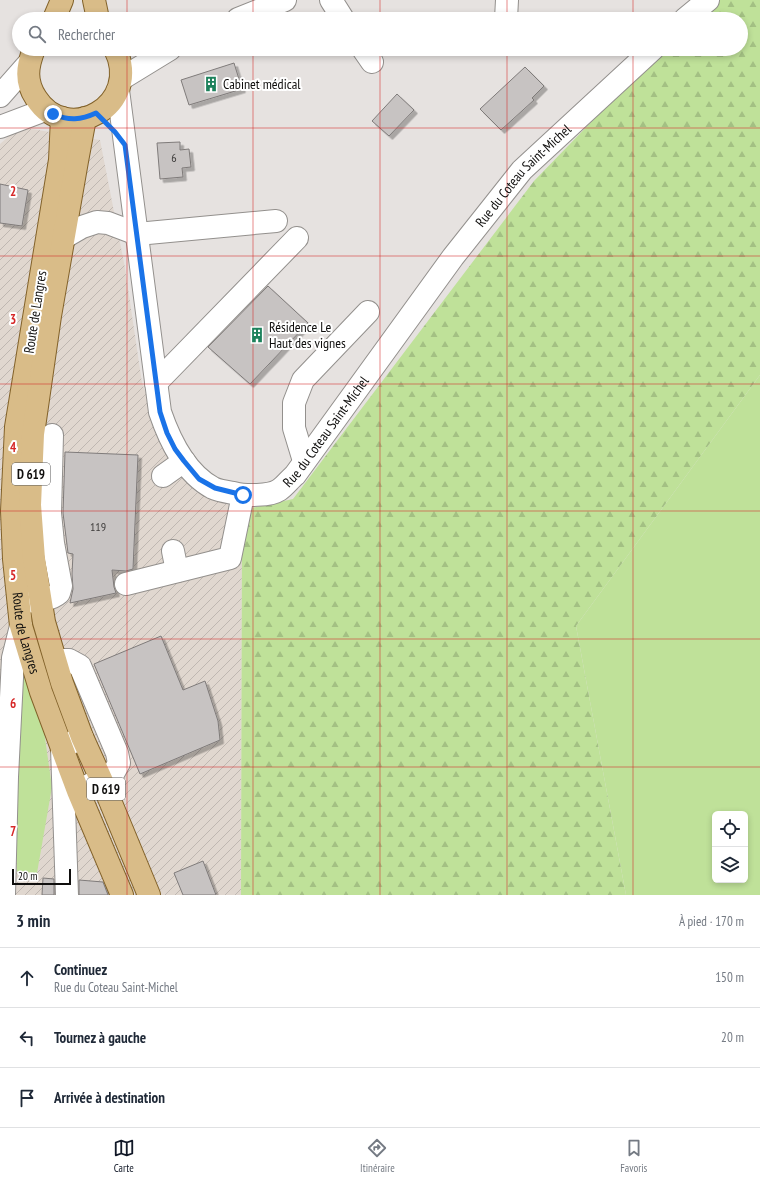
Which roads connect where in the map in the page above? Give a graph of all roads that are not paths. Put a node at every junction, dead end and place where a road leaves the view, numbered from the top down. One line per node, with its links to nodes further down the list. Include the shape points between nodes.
1 (62, 0): 7 (main road)
2 (94, 0): 8 (main road)
3 (285, 0): 9 (street)
4 (331, 0): 10 (street)
5 (507, 0): 11 (street)
6 (708, 0): 12 (street)
7 (57, 12)
8 (97, 12)
9 (255, 12)
10 (339, 12)
11 (506, 12)
12 (693, 12)
13 (31, 56): 18 (street); 19 (main road, via 28,77 32,91)
14 (118, 56): 17 (main road, via 122,68)
15 (160, 56): 17 (street)
16 (645, 56): 31 (street, Rue du Coteau Saint-Michel, via 522,170 453,258)
17 (120, 85): 20 (main road, via 112,101 103,110); 22 (street, Rue du Coteau Saint-Michel)
18 (0, 96)
19 (53, 114): 20 (main road, via 74,120); 21 (street); 34 (main road, Route de Langres / D 619, via 60,160 16,427 12,511)
20 (91, 116): 22 (street, via 115,132); 25 (main road, Route de Langres / D 619)
21 (0, 127)
22 (125, 145): 24 (street, Rue du Coteau Saint-Michel)
23 (276, 221): 24 (street)
24 (137, 234): 25 (street, via 108,223 97,222); 28 (street, Rue du Coteau Saint-Michel)
25 (63, 238): 34 (main road, Route de Langres / D 619, via 33,434 30,505)
26 (297, 238): 28 (street)
27 (368, 312): 31 (street, via 303,380 294,403 294,428)
28 (156, 383): 30 (street, Rue du Coteau Saint-Michel, via 160,412 167,433)
29 (52, 435): 36 (street, via 50,513 61,586 56,597)
30 (184, 461): 32 (street); 33 (street, Rue du Coteau Saint-Michel, via 199,479 215,488)
31 (304, 461): 33 (street, Rue du Coteau Saint-Michel, via 278,490)
32 (163, 476)
33 (243, 495): 35 (street, via 230,558 175,561)
34 (16, 559): 36 (main road, Route de Langres / D 619); 37 (main road, Route de Langres / D 619)
35 (126, 584)
36 (40, 600): 37 (street); 40 (main road, Route de Langres / D 619)
37 (19, 603): 38 (main road, Route de Langres / D 619)
38 (21, 626): 39 (street); 42 (main road, Route de Langres / D 619, via 40,692); 45 (street, via 13,658)
39 (0, 648)
40 (56, 660): 41 (main road, Route de Langres / D 619); 43 (street, via 69,660 80,666 117,753 119,763 114,772)
41 (82, 737): 42 (street); 43 (main road, D 619)
42 (62, 748): 44 (main road, Route de Langres / D 619); 46 (street)
43 (101, 779): 44 (street); 48 (main road, D 619)
44 (78, 791): 47 (main road, Route de Langres / D 619)
45 (4, 895)
46 (66, 895)
47 (122, 895)
48 (149, 895)

